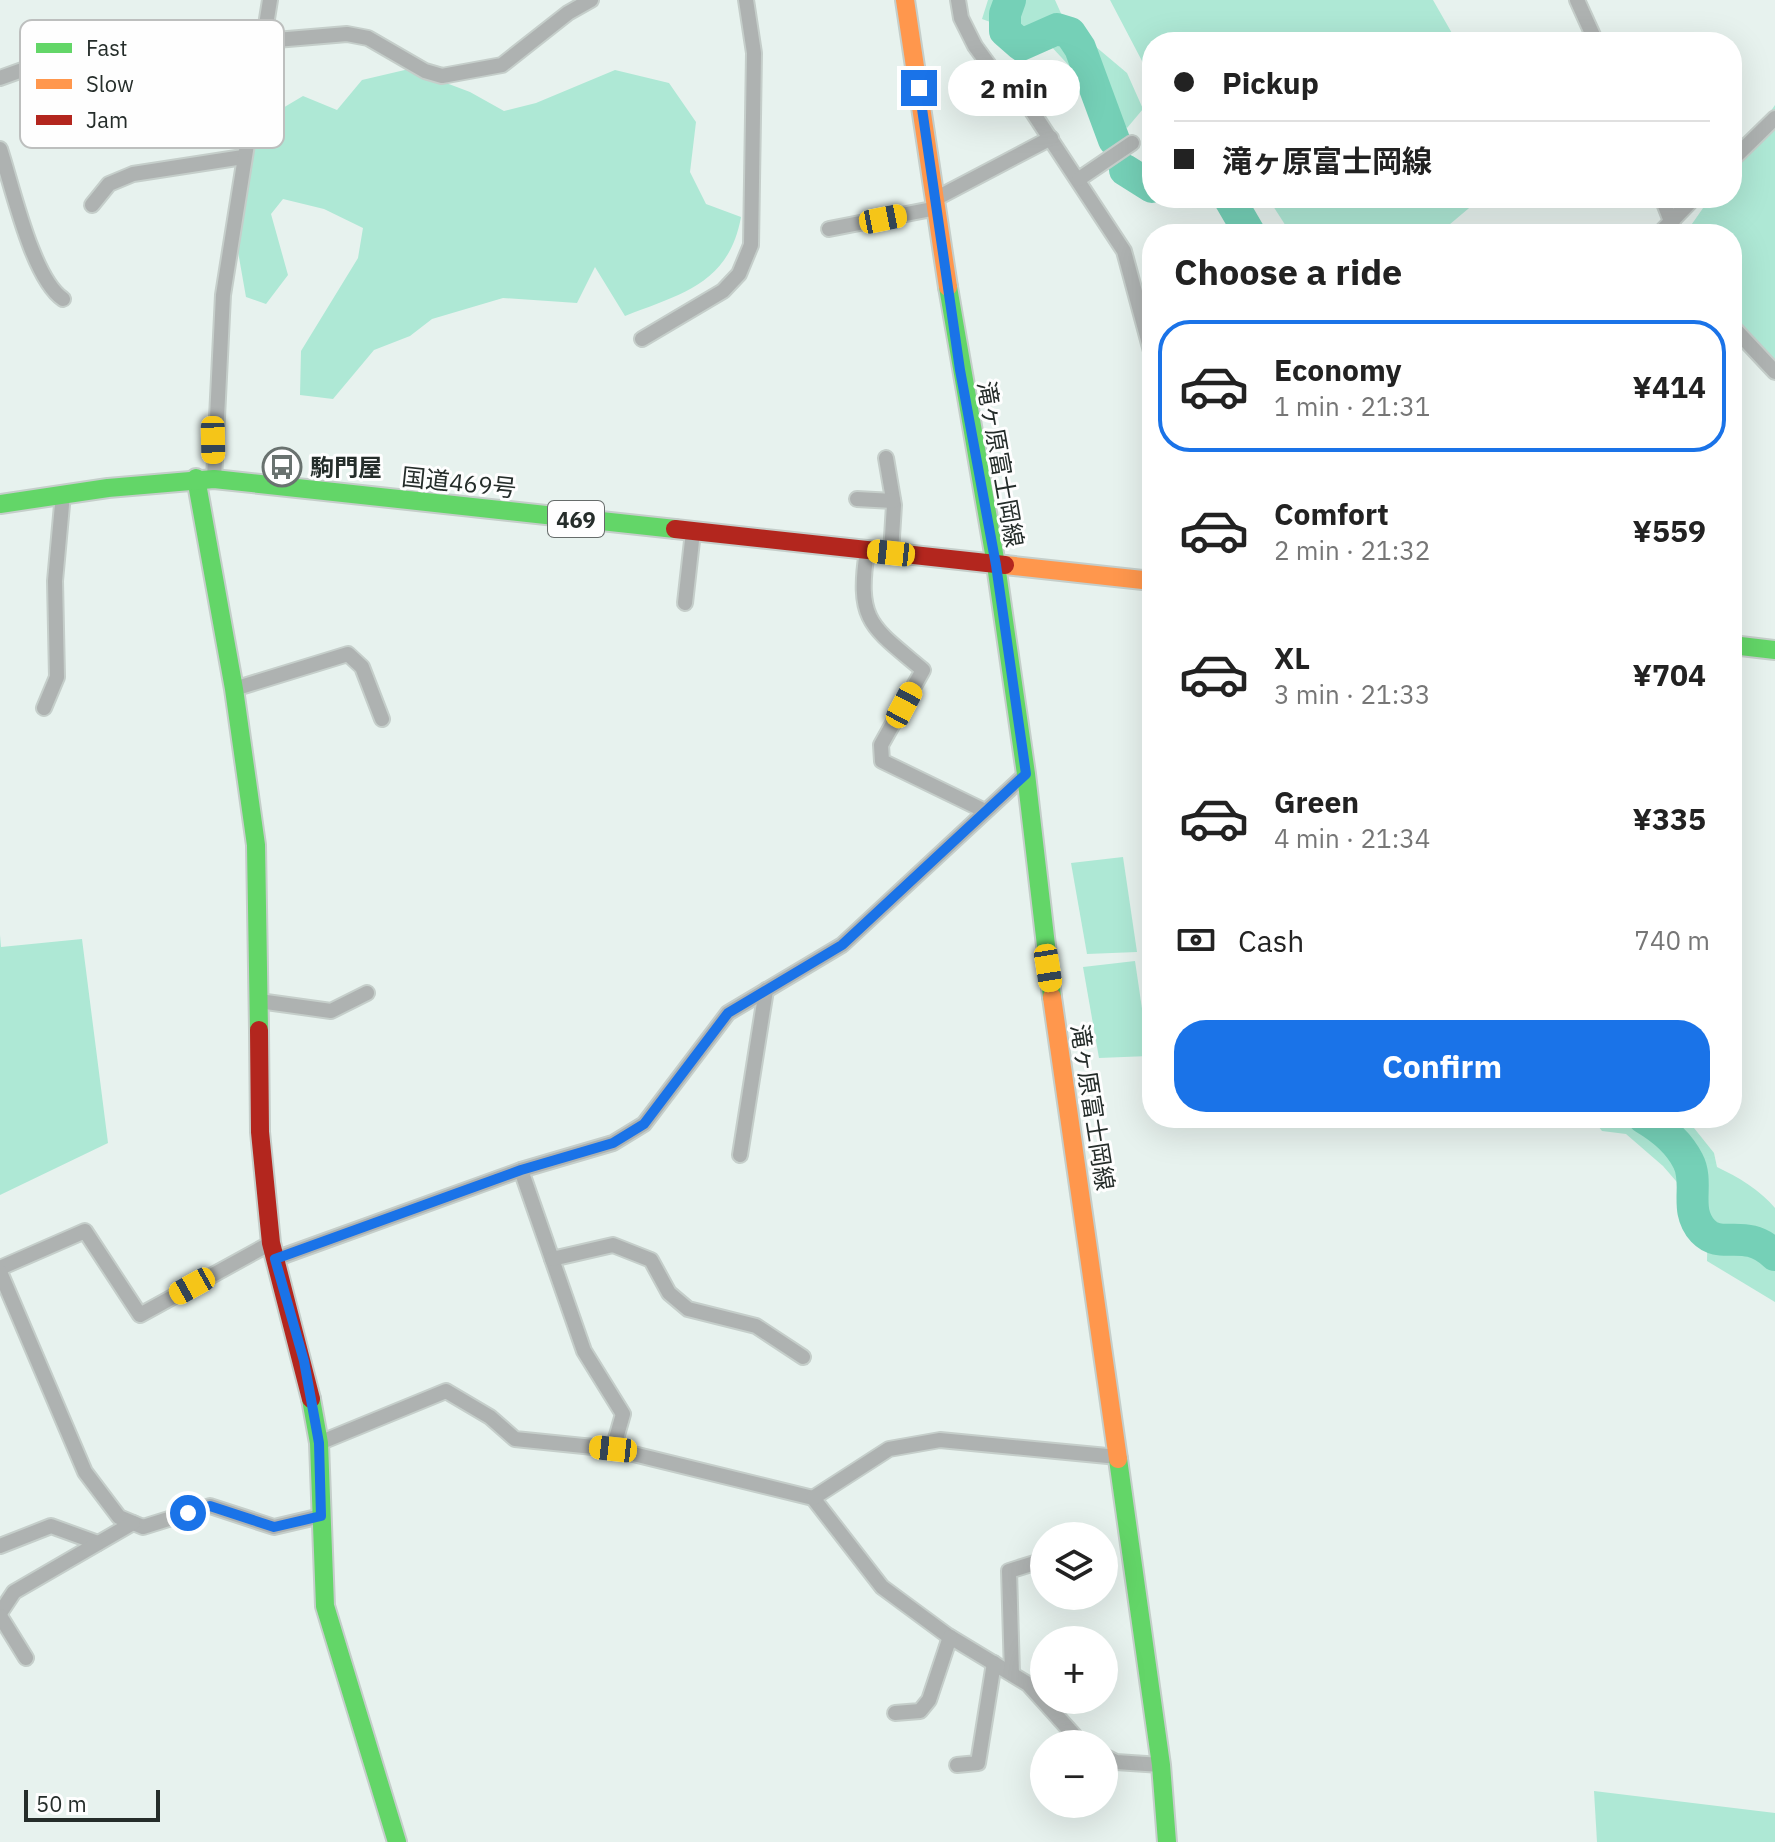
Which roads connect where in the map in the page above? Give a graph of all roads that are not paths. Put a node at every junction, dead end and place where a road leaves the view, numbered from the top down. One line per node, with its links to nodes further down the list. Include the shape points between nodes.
1 (270, 0): 7 (street)
2 (591, 0): 9 (street, via 502,65 442,76 368,38 347,34)
3 (746, 0): 26 (street, via 754,53 751,245 739,274 723,291)
4 (905, 0): 20 (main road, 滝ヶ原富士岡線)
5 (958, 0): 13 (street, via 975,46)
6 (1577, 0): 8 (street)
7 (267, 20)
8 (1591, 32)
9 (284, 39)
10 (20, 71): 11 (street)
11 (0, 78)
12 (1775, 118): 17 (street)
13 (1051, 138): 19 (street); 20 (street)
14 (1132, 143): 19 (street)
15 (245, 148): 18 (street)
16 (0, 149): 23 (street, via 38,262 53,292)
17 (1742, 150)
18 (243, 157): 21 (street, via 133,174 109,184); 29 (street)
19 (1079, 179): 24 (street, via 1124,251)
20 (936, 204): 22 (street); 37 (main road, 滝ヶ原富士岡線)
21 (92, 205)
22 (829, 229)
23 (63, 299)
24 (1142, 318)
25 (1742, 337): 27 (street)
26 (642, 339)
27 (1775, 372)
28 (886, 458): 32 (street)
29 (205, 478): 30 (main road, 国道469号 / 469); 34 (main road, 国道469号 / 469); 42 (main road)
30 (63, 494): 33 (main road, 国道469号 / 469); 43 (street, via 55,581 57,677)
31 (857, 499): 32 (street)
32 (893, 501): 36 (street)
33 (0, 504)
34 (693, 532): 35 (main road, 国道469号 / 469); 39 (street)
35 (867, 551): 36 (main road, 国道469号 / 469); 46 (street, via 862,592 868,619 923,670 881,745 882,761)
36 (891, 553): 37 (main road, 国道469号 / 469)
37 (996, 565): 38 (main road, 国道469号 / 469); 45 (main road, 滝ヶ原富士岡線)
38 (1142, 580)
39 (685, 603)
40 (1742, 646): 41 (main road)
41 (1775, 650)
42 (234, 689): 44 (street, via 348,654 362,667); 49 (main road, via 256,845)
43 (44, 708)
44 (382, 719)
45 (1026, 774): 46 (street); 58 (main road, 滝ヶ原富士岡線, via 1048,968)
46 (985, 811): 47 (street, via 842,945)
47 (766, 990): 50 (street); 51 (street, via 728,1013 711,1031 644,1124 613,1143)
48 (367, 993): 49 (street, via 331,1011)
49 (259, 1001): 52 (main road, via 260,1132)
50 (740, 1155)
51 (521, 1170): 52 (street); 53 (street)
52 (273, 1251): 54 (street, via 140,1315 85,1231); 56 (main road, via 304,1361)
53 (552, 1259): 55 (street, via 613,1245 651,1260 669,1293 688,1309 756,1326); 57 (street, via 584,1351 623,1414)
54 (0, 1270): 61 (street, via 85,1472 119,1517)
55 (803, 1357)
56 (319, 1443): 57 (street, via 446,1391 515,1439); 60 (main road)
57 (613, 1449): 59 (street)
58 (1118, 1457): 59 (street, via 940,1440 889,1449); 74 (main road, 滝ヶ原富士岡線)
59 (813, 1498): 66 (street, via 882,1587)
60 (321, 1516): 61 (street, via 274,1527 210,1506 143,1527); 75 (main road, via 325,1606)
61 (133, 1523): 62 (street)
62 (98, 1543): 63 (street, via 51,1526); 65 (street, via 14,1592)
63 (0, 1546)
64 (1030, 1564): 69 (street, via 1009,1571)
65 (0, 1615): 67 (street)
66 (950, 1637): 68 (street); 70 (street, via 929,1700 920,1711)
67 (26, 1658)
68 (994, 1663): 69 (street); 73 (street, via 978,1763)
69 (1012, 1674): 71 (street, via 1028,1684)
70 (895, 1713)
71 (1069, 1730)
72 (1118, 1762): 74 (street)
73 (957, 1765)
74 (1161, 1765): 76 (main road, 滝ヶ原富士岡線)
75 (397, 1842)
76 (1167, 1842)

